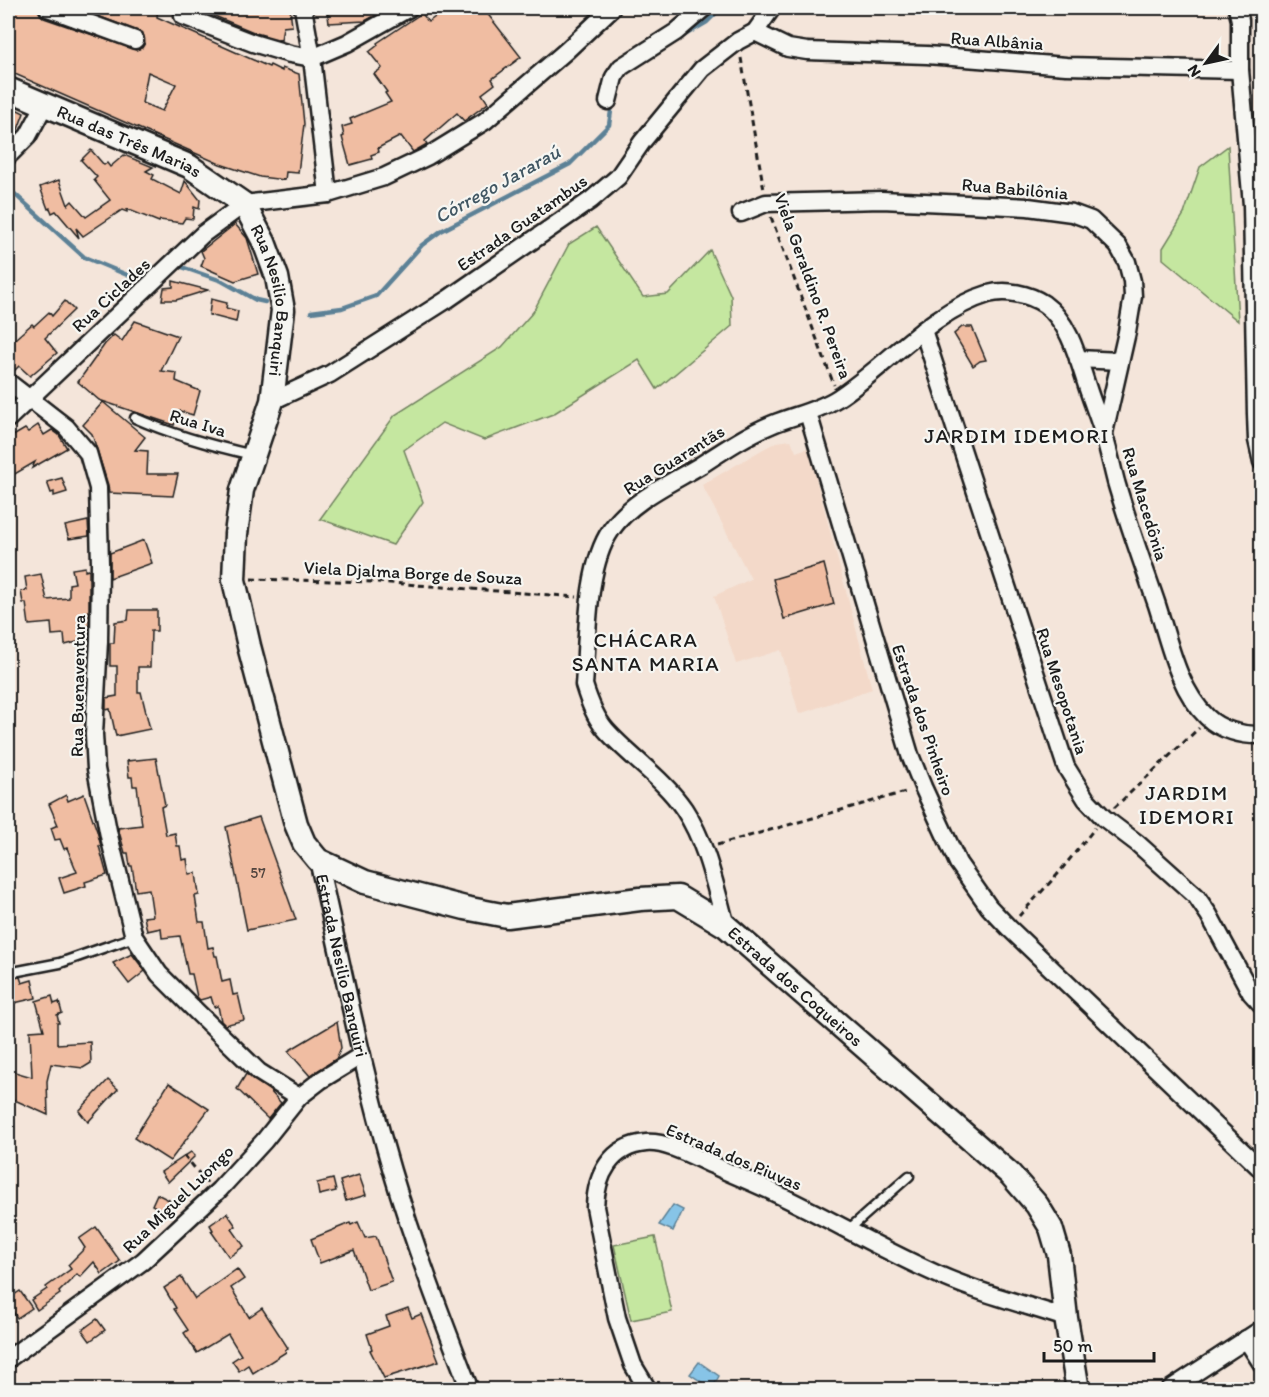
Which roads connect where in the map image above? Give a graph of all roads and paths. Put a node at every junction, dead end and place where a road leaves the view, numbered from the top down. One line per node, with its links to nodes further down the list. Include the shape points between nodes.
1 (48, 8): 10 (street)
2 (303, 8): 12 (street)
3 (409, 8): 12 (street)
4 (704, 8): 15 (street, via 676,32 621,67)
5 (772, 8): 9 (street)
6 (1237, 8): 13 (street)
7 (606, 9): 18 (street, via 566,51 485,120 428,156)
8 (183, 16): 12 (street, via 253,43)
9 (755, 32): 11 (street, Estrada Guatambus); 13 (street, Rua Albânia, via 788,48 807,51 1066,66)
10 (135, 40)
11 (738, 41): 19 (path, Viela Geraldino R. Pereira); 29 (street, Estrada Guatambus, via 702,69 618,177 591,200 330,374)
12 (312, 58): 18 (street)
13 (1240, 70): 21 (street)
14 (8, 89): 16 (street, Rua das Três Marias)
15 (608, 101)
16 (45, 104): 17 (street, via 28,136); 20 (street, Rua das Três Marias, via 189,166)
17 (8, 156)
18 (328, 194): 20 (street)
19 (766, 203): 22 (street, Rua Babilônia); 25 (street, Rua Babilônia, via 882,200 1017,206 1072,213 1091,220 1118,246 1132,281 1133,296); 28 (path, Viela Geraldino R. Pereira)
20 (244, 204): 27 (street, Rua Ciclades, via 202,234); 29 (street, Rua Nesilio Banquiri, via 277,277 283,310)
21 (1257, 209): 35 (street, via 1256,423)
22 (741, 213)
23 (923, 330): 24 (street, Rua Macedônia, via 966,303 1008,292 1032,297 1047,306 1061,321); 28 (street, Rua Macedônia); 41 (street, Rua Mesopotania, via 1066,766 1086,799)
24 (1078, 359): 25 (street); 33 (street, Rua Macedônia)
25 (1120, 361): 33 (street, Rua Babilônia)
26 (8, 382): 27 (street, Rua Buenaventura)
27 (29, 398): 32 (street, Rua Ciclades); 46 (street, Rua Buenaventura, via 66,427 88,453 99,488 96,769)
28 (839, 398): 30 (street, Rua Macedônia)
29 (272, 401): 34 (street, Estrada Nesilio Banquiri)
30 (808, 413): 37 (street, Rua Guarantãs, via 774,423 745,438 621,518 601,549); 40 (street, Estrada dos Pinheiro, via 910,755)
31 (135, 418): 34 (lane, Rua Iva, via 218,447)
32 (8, 419)
33 (1104, 434): 38 (street, Rua Macedônia, via 1179,673)
34 (254, 455): 36 (street, Estrada Nesilio Banquiri, via 242,490)
35 (1262, 462)
36 (234, 580): 37 (path, Viela Djalma Borge de Souza, via 377,582); 43 (street, Estrada Nesilio Banquiri, via 296,824 304,843)
37 (591, 598): 42 (street, Rua Guarantãs, via 584,685 594,712 605,729 666,786 684,809)
38 (1209, 719): 39 (street, Rua Macedônia, via 1223,728); 41 (path)
39 (1262, 735)
40 (923, 787): 42 (path); 45 (street, Estrada dos Pinheiro, via 958,863)
41 (1104, 818): 45 (path); 48 (street, Rua Mesopotania, via 1196,896 1251,993)
42 (704, 849): 44 (street, Rua Guarantãs)
43 (318, 860): 44 (street, Estrada dos Coqueiros, via 365,882 507,916 678,897); 49 (street, Estrada Nesilio Banquiri)
44 (726, 926): 56 (street, Estrada dos Coqueiros, via 1010,1174 1037,1205 1051,1228 1059,1255)
45 (1008, 928): 52 (street, Estrada dos Pinheiro)
46 (134, 938): 47 (lane, via 60,963); 50 (street, Rua Buenaventura, via 159,974 197,1012 259,1071)
47 (8, 973)
48 (1262, 1005)
49 (362, 1054): 50 (street, Rua Miguel Luongo); 61 (street, Estrada Nesilio Banquiri, via 392,1171)
50 (299, 1097): 59 (street, Rua Miguel Luongo, via 219,1190 143,1262)
51 (184, 1155): 54 (path)
52 (1262, 1170)
53 (909, 1176): 55 (lane)
54 (210, 1187)
55 (848, 1230): 56 (street, Estrada dos Piuvas, via 978,1291); 62 (street, Estrada dos Piuvas, via 673,1148 648,1142 622,1151 600,1176 596,1207 617,1318 633,1365)
56 (1066, 1318): 63 (street, Estrada dos Coqueiros)
57 (1262, 1329): 58 (street)
58 (1246, 1339): 60 (street); 64 (street)
59 (8, 1359)
60 (1262, 1364)
61 (470, 1389)
62 (648, 1389)
63 (1078, 1389)
64 (1169, 1389)

